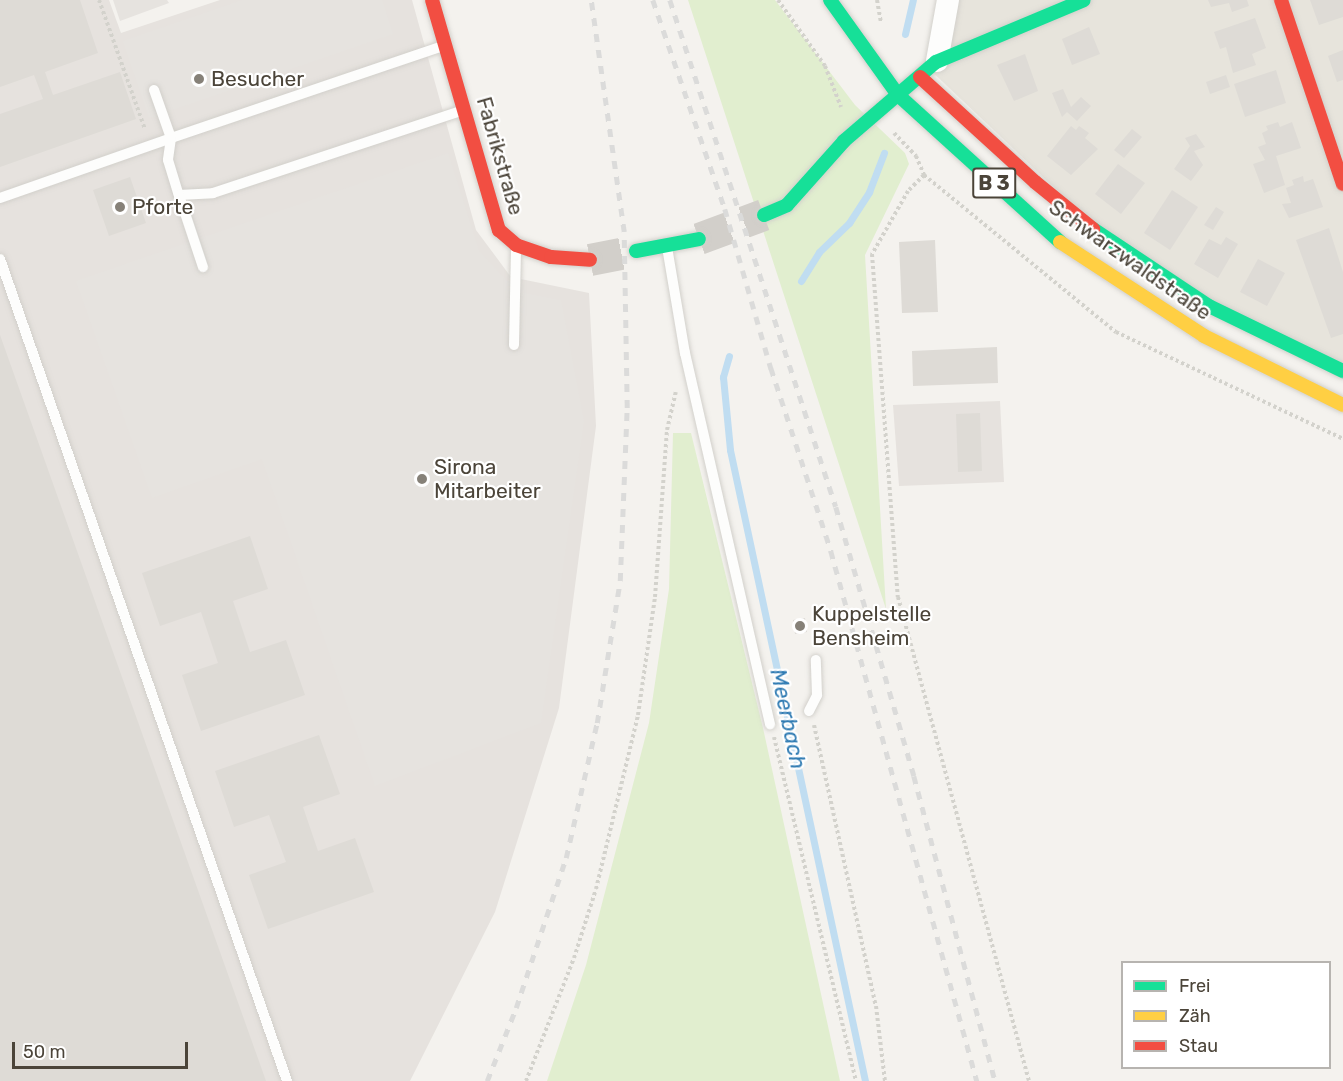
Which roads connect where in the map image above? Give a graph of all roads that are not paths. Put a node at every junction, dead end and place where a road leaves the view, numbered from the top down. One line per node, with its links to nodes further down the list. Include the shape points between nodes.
1 (432, 0): 6 (street, Fabrikstraße)
2 (830, 0): 10 (street, Schwarzwaldstraße / B 3)
3 (948, 0): 7 (street)
4 (1084, 0): 7 (street)
5 (1281, 0): 13 (street)
6 (447, 45): 11 (street, Fabrikstraße); 12 (lane)
7 (938, 61): 8 (street)
8 (920, 77): 10 (street); 25 (street, Schwarzwaldstraße, via 1035,182 1113,244 1209,306)
9 (154, 90): 12 (lane)
10 (898, 95): 16 (street, via 872,115 787,205); 26 (street, Schwarzwaldstraße / B 3, via 1054,239 1204,336)
11 (465, 110): 14 (lane, via 213,193); 18 (street, Fabrikstraße, via 489,204 499,230)
12 (171, 138): 14 (lane, via 168,160); 15 (lane)
13 (1343, 184)
14 (179, 195): 23 (lane)
15 (0, 198)
16 (764, 215)
17 (699, 239): 19 (street)
18 (516, 244): 22 (street, Fabrikstraße, via 551,257); 24 (lane)
19 (667, 247): 20 (street); 29 (lane, via 684,353)
20 (636, 251)
21 (0, 259): 30 (lane)
22 (590, 260)
23 (203, 267)
24 (514, 345)
25 (1343, 370)
26 (1343, 405)
27 (816, 660): 28 (lane, via 817,694)
28 (809, 711)
29 (770, 723)
30 (287, 1081)

